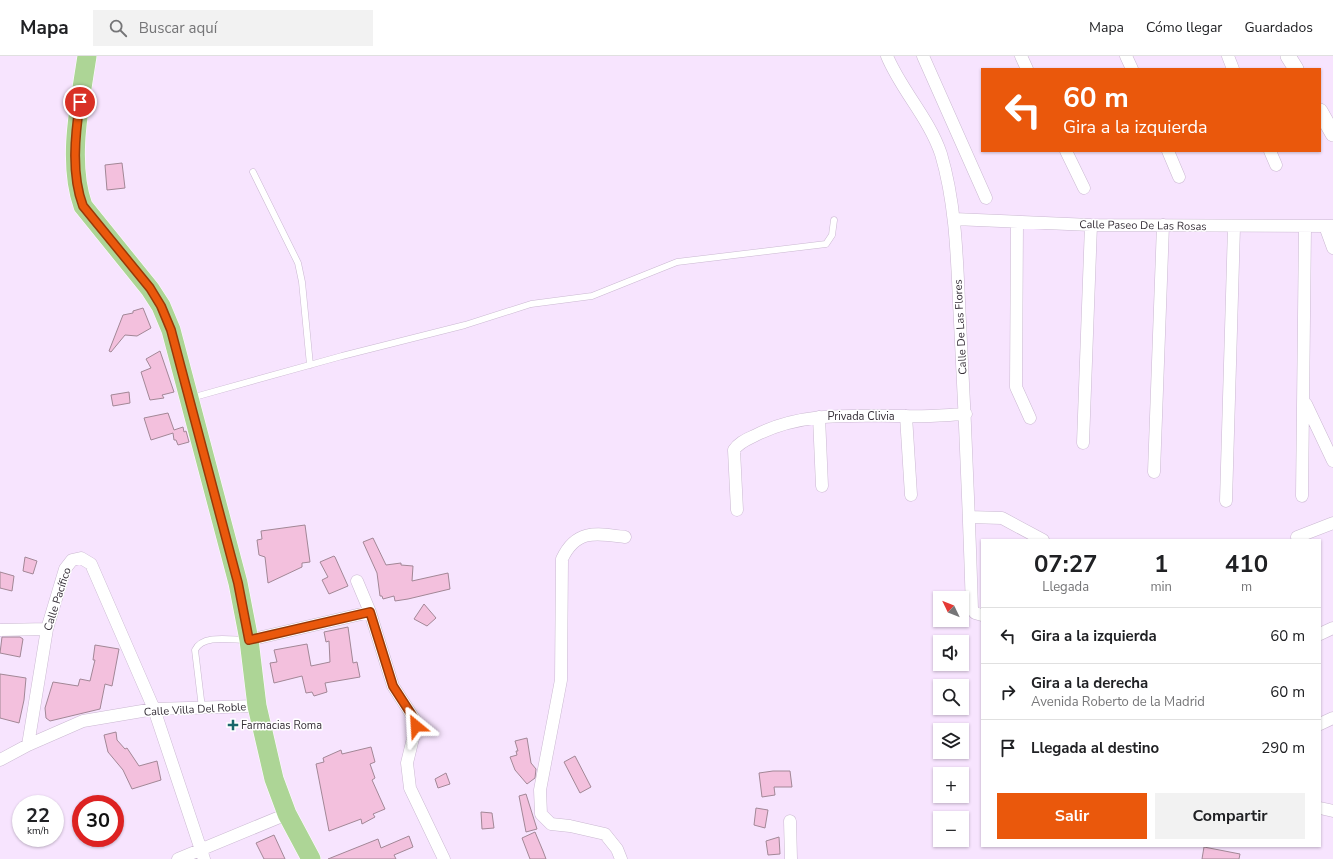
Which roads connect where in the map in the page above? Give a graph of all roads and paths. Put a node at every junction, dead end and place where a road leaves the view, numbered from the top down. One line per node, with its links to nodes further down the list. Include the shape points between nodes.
1 (87, 56): 32 (main road, via 77,117 75,178 78,193 83,206 150,288 161,306 171,330)
2 (887, 56): 22 (street, Calle De Las Flores, via 930,129 940,152)
3 (923, 56): 21 (street)
4 (1021, 56): 8 (street)
5 (1126, 56): 9 (street)
6 (1228, 56): 10 (street)
7 (1288, 56): 11 (street)
8 (1027, 68)
9 (1132, 68)
10 (1233, 68)
11 (1295, 68)
12 (1321, 113): 13 (street)
13 (1333, 134)
14 (1066, 152): 20 (street)
15 (1168, 152): 19 (street)
16 (1270, 152): 17 (street)
17 (1276, 165)
18 (253, 172): 31 (lane, via 298,263)
19 (1179, 177)
20 (1084, 188)
21 (986, 198)
22 (954, 219): 24 (street, Calle Paseo De Las Rosas); 34 (street, Calle De Las Flores)
23 (834, 220): 31 (lane, via 830,239 826,244 819,246 677,262 592,296 531,304 465,325)
24 (1017, 222): 25 (street, Calle Paseo De Las Rosas); 37 (street, via 1016,387)
25 (1091, 225): 26 (street, Calle Paseo De Las Rosas); 38 (street)
26 (1163, 225): 28 (street, Calle Paseo De Las Rosas); 40 (street)
27 (1329, 226): 29 (street, Calle Paseo De Las Rosas); 30 (street)
28 (1234, 227): 29 (street, Calle Paseo De Las Rosas); 44 (street)
29 (1305, 227): 33 (street)
30 (1333, 248)
31 (310, 365): 32 (lane)
32 (190, 398): 58 (main road, via 238,583)
33 (1304, 401): 39 (street); 43 (street)
34 (966, 414): 35 (street, Privada Clivia); 46 (street, Calle De Las Flores)
35 (906, 416): 36 (street, Privada Clivia, via 843,414); 42 (street)
36 (818, 417): 41 (street); 45 (street, Privada Clivia, via 774,426 738,445 734,450)
37 (1030, 418)
38 (1083, 444)
39 (1333, 461)
40 (1154, 472)
41 (822, 486)
42 (911, 495)
43 (1302, 496)
44 (1226, 501)
45 (737, 510)
46 (970, 517): 50 (street, via 1002,518); 53 (street, Calle De Las Flores, via 972,609)
47 (1333, 523): 49 (street)
48 (625, 537): 74 (street, via 601,534 578,537 568,546 562,559 561,680 540,790 540,814 551,824 605,834 617,849)
49 (1297, 537)
50 (1041, 539)
51 (357, 581): 52 (street)
52 (370, 612): 58 (street); 73 (street, via 393,686 415,720 416,726 407,763 410,788)
53 (978, 614)
54 (1333, 628): 57 (street)
55 (47, 629): 56 (street); 61 (street, Calle Pacífico, via 65,569 72,560 81,558 91,564); 64 (street, Calle Pacífico)
56 (0, 630)
57 (1321, 634)
58 (249, 640): 59 (main road); 60 (lane, via 205,641 198,644 196,650)
59 (257, 706): 60 (street, Calle Villa Del Roble); 68 (main road, via 274,779)
60 (202, 708): 61 (street, Calle Villa Del Roble)
61 (154, 709): 64 (street, Calle Villa Del Roble, via 83,721); 70 (street, Calle Pacífico)
62 (1333, 718): 63 (street)
63 (1321, 724)
64 (28, 745): 65 (street, Calle Villa Del Roble)
65 (0, 760)
66 (1321, 808): 67 (street)
67 (1333, 811)
68 (288, 814): 70 (street); 72 (main road)
69 (790, 821): 75 (street)
70 (202, 854): 71 (street)
71 (178, 859)
72 (311, 859)
73 (444, 859)
74 (621, 859)
75 (791, 859)

